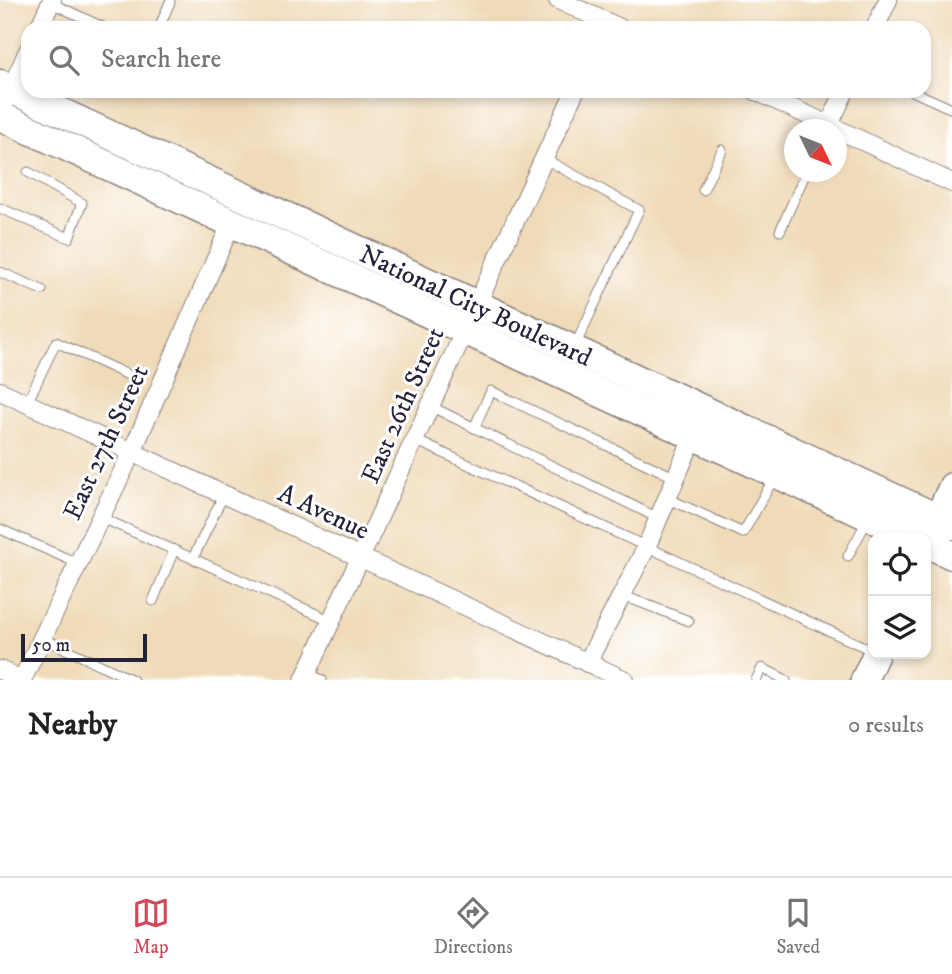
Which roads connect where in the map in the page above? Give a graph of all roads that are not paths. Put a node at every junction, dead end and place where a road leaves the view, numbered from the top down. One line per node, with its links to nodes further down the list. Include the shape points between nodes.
1 (558, 0): 8 (street)
2 (888, 0): 9 (street)
3 (49, 1): 5 (street); 6 (lane)
4 (170, 2): 7 (lane)
5 (42, 21)
6 (90, 21)
7 (162, 21)
8 (600, 21)
9 (878, 21)
10 (21, 65): 15 (street)
11 (572, 98): 21 (street, East 26th Street)
12 (770, 98): 17 (street)
13 (842, 98): 18 (street)
14 (928, 98): 16 (lane)
15 (3, 100): 27 (main road, National City Boulevard); 31 (main road, National City Boulevard)
16 (952, 109)
17 (812, 119)
18 (832, 119)
19 (847, 136): 24 (street)
20 (722, 150): 25 (lane)
21 (543, 158): 31 (street, East 26th Street); 33 (lane, via 639,210)
22 (27, 172): 26 (lane, via 82,203 69,238)
23 (802, 182): 28 (lane)
24 (952, 183)
25 (703, 190)
26 (0, 208)
27 (231, 224): 32 (main road, National City Boulevard); 41 (street, East 27th Street)
28 (780, 231)
29 (0, 272): 30 (lane)
30 (42, 290)
31 (476, 304): 32 (street, East 26th Street); 33 (main road, National City Boulevard)
32 (464, 330): 37 (street, East 26th Street); 39 (main road, National City Boulevard)
33 (573, 350): 51 (main road, National City Boulevard)
34 (128, 375): 36 (lane, via 56,342)
35 (0, 391): 36 (street, A Avenue)
36 (27, 403): 41 (street, A Avenue)
37 (430, 406): 38 (lane); 40 (street, East 26th Street)
38 (474, 428): 43 (lane, via 491,391); 49 (lane)
39 (694, 435): 42 (main road, National City Boulevard); 43 (street)
40 (415, 440): 53 (lane); 57 (street, East 26th Street)
41 (132, 453): 45 (street, A Avenue); 47 (street, East 27th Street)
42 (776, 473): 46 (lane, via 743,533); 48 (main road, National City Boulevard)
43 (676, 478): 46 (street)
44 (952, 486): 51 (main road)
45 (224, 494): 57 (street, A Avenue); 58 (lane)
46 (667, 498): 49 (street)
47 (100, 516): 54 (lane); 59 (street, East 27th Street)
48 (869, 516): 52 (main road, National City Boulevard); 56 (lane)
49 (658, 518): 53 (street)
50 (0, 529): 59 (lane)
51 (935, 532): 55 (main road, National City Boulevard)
52 (905, 533)
53 (646, 548): 60 (street); 65 (lane)
54 (174, 550): 58 (lane); 61 (lane)
55 (952, 555)
56 (848, 556)
57 (361, 557): 62 (street, East 26th Street); 67 (street, A Avenue)
58 (193, 558): 62 (lane)
59 (77, 564): 64 (street, East 27th Street)
60 (621, 595): 63 (lane); 67 (street)
61 (153, 601)
62 (332, 621): 70 (street, East 26th Street)
63 (689, 621)
64 (42, 638): 71 (street, East 27th Street); 72 (lane)
65 (868, 649)
66 (872, 659): 76 (main road)
67 (587, 663): 69 (street, A Avenue)
68 (0, 670): 71 (street)
69 (602, 675): 73 (street, A Avenue)
70 (311, 678)
71 (22, 680)
72 (133, 680)
73 (625, 680)
74 (757, 680): 75 (lane, via 762,668)
75 (786, 680)
76 (864, 680)

